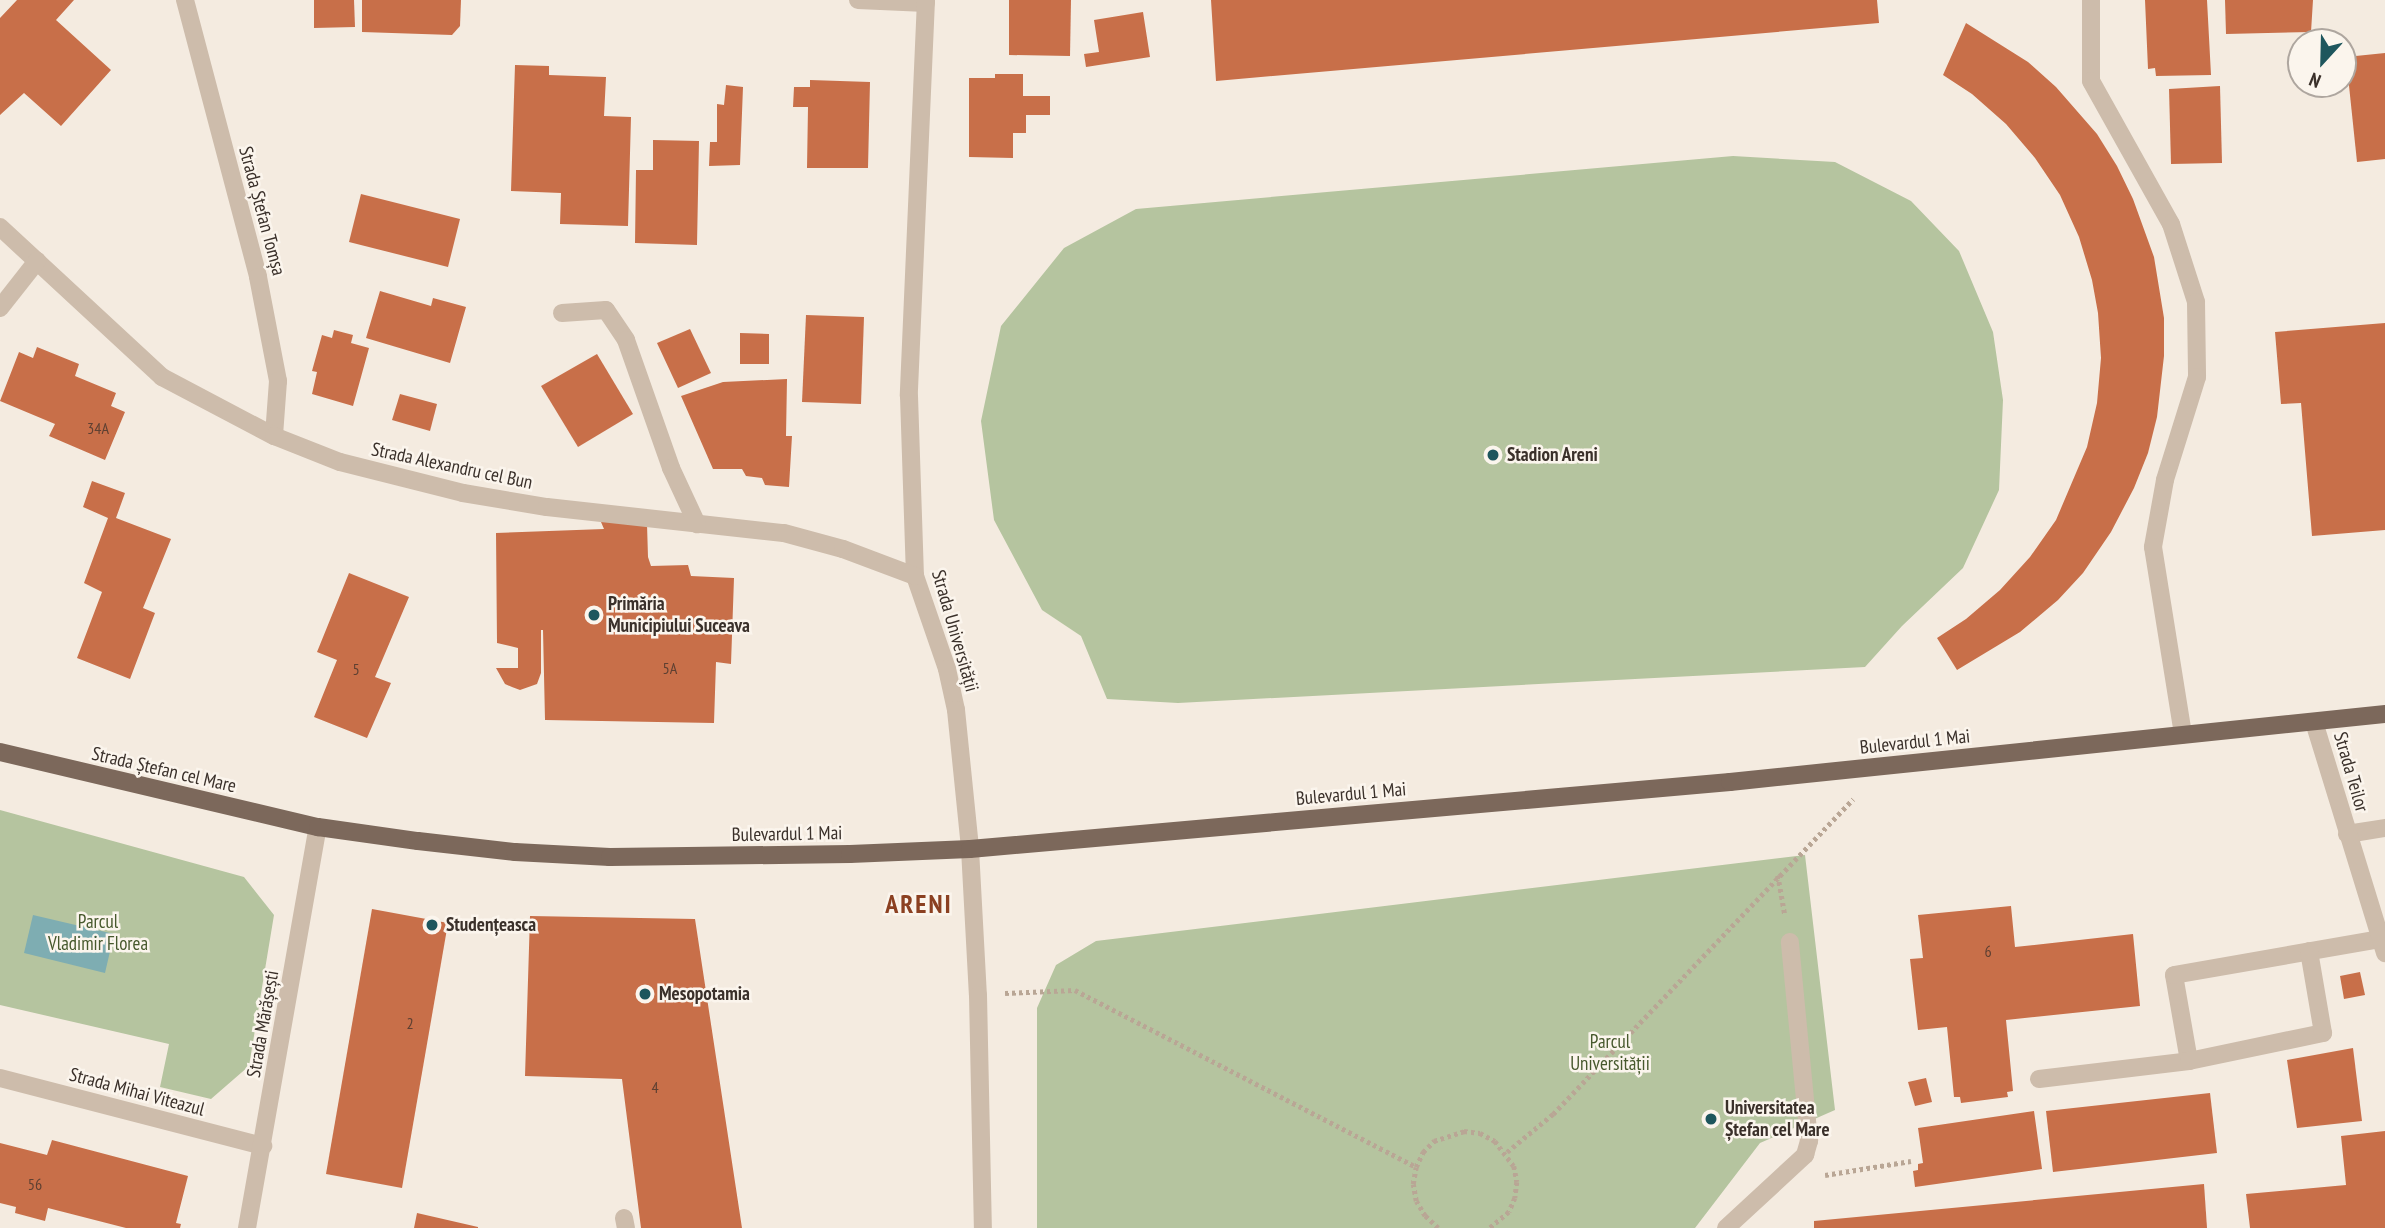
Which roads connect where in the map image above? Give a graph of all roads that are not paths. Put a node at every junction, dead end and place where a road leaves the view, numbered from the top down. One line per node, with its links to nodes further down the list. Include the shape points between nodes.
1 (185, 0): 9 (street, Strada Ștefan Tomșa, via 258,277 278,381)
2 (858, 0): 4 (street, Strada Universității)
3 (2091, 0): 14 (street, via 2091,81 2171,224 2196,302 2197,377 2165,480 2153,547)
4 (926, 2): 11 (street, Strada Universității, via 909,397)
5 (0, 227): 6 (street, Strada Alexandru cel Bun)
6 (37, 261): 7 (street); 9 (street, Strada Alexandru cel Bun, via 162,377)
7 (0, 308)
8 (562, 313): 10 (street, via 606,310 626,340 671,468)
9 (274, 436): 10 (street, Strada Alexandru cel Bun, via 340,462 463,493)
10 (697, 524): 11 (street, Strada Alexandru cel Bun, via 784,533 843,548)
11 (915, 576): 19 (street, Strada Universității, via 956,710)
12 (2385, 714): 13 (main road, Bulevardul 1 Mai)
13 (2314, 722): 14 (main road, Bulevardul 1 Mai); 18 (street, Strada Teilor)
14 (2183, 735): 19 (main road, Bulevardul 1 Mai)
15 (0, 752): 16 (main road, Strada Ștefan cel Mare)
16 (318, 827): 19 (main road, Bulevardul 1 Mai, via 515,852 610,857); 26 (street, Strada Mărășești)
17 (2385, 828): 18 (street)
18 (2347, 834): 21 (street, Strada Teilor)
19 (970, 849): 28 (street, Strada Universității)
20 (1790, 942): 29 (street, via 1809,1141 1805,1156)
21 (2383, 946): 22 (street)
22 (2309, 951): 23 (street, via 2323,1033); 23 (street, via 2174,975)
23 (2189, 1061): 25 (street)
24 (0, 1078): 26 (street, Strada Mihai Viteazul)
25 (2039, 1079)
26 (263, 1146): 27 (street, Strada Mărășești)
27 (247, 1228)
28 (984, 1228)
29 (1727, 1228)

